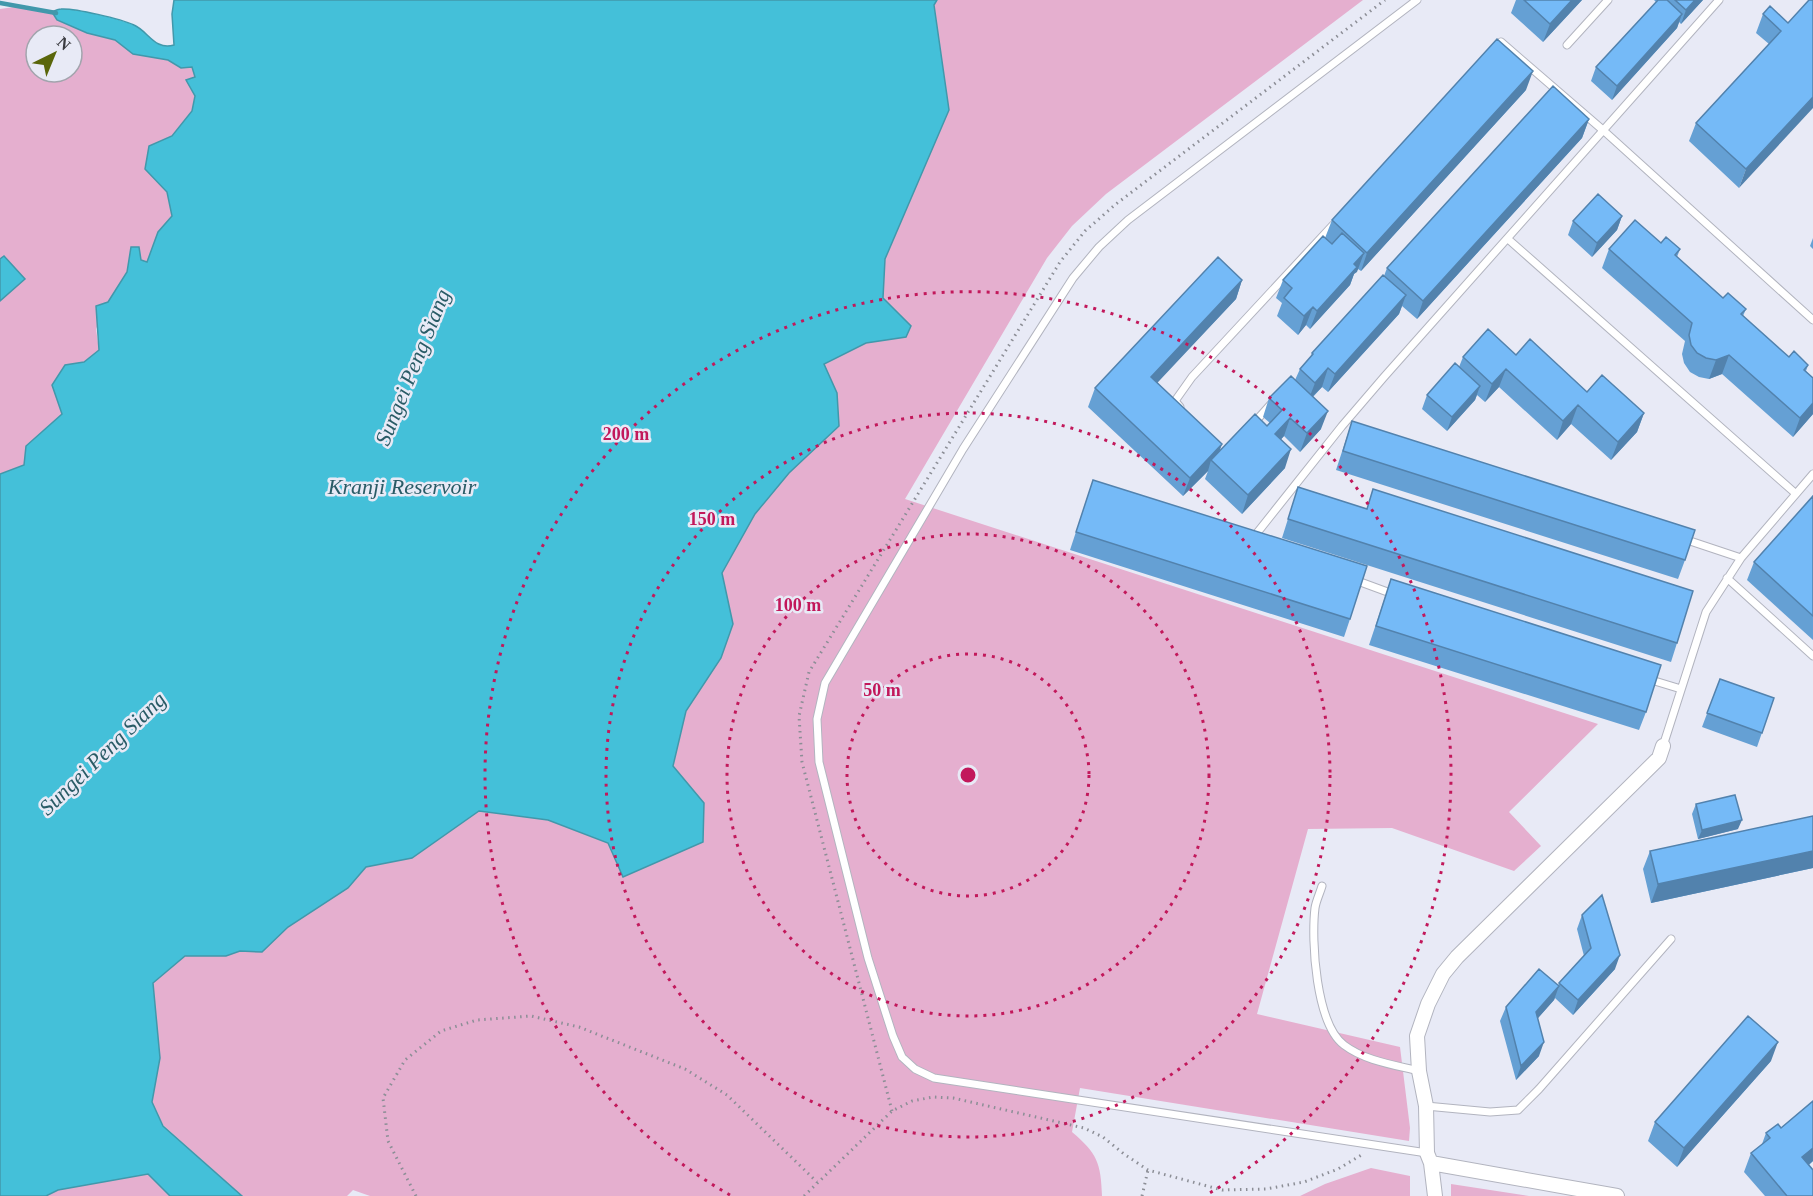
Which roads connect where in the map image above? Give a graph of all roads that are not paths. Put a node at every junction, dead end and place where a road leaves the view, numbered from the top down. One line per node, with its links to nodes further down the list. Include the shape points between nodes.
1 (1418, 0): 31 (lane, via 1128,220 1099,247 1079,271 963,449 825,683 817,719 819,762 868,958 893,1036 902,1057 915,1069 934,1078 1379,1144)
2 (1608, 0): 4 (lane)
3 (1719, 0): 6 (lane)
4 (1567, 45)
5 (1489, 57): 6 (lane, via 1501,42)
6 (1604, 131): 8 (lane); 9 (lane)
7 (1339, 219): 11 (lane, via 1192,377 1175,401)
8 (1508, 239): 12 (lane); 16 (lane)
9 (1813, 320)
10 (1276, 398): 14 (lane)
11 (1187, 417)
12 (1342, 426): 13 (lane); 18 (lane, via 1249,542)
13 (1353, 429)
14 (1245, 433)
15 (1813, 474): 16 (lane)
16 (1795, 493): 19 (lane)
17 (1674, 536): 19 (lane)
18 (1263, 547)
19 (1741, 558): 21 (lane)
20 (1351, 579): 22 (lane)
21 (1727, 579): 23 (lane); 25 (lane, via 1706,612)
22 (1396, 595)
23 (1813, 656)
24 (1642, 676): 25 (lane)
25 (1681, 689): 26 (lane)
26 (1663, 746): 29 (street, via 1659,758 1443,974 1417,1036)
27 (1322, 886): 29 (lane, via 1316,908 1316,968 1332,1031 1343,1045 1358,1053)
28 (1671, 939): 30 (lane, via 1518,1110 1490,1112)
29 (1419, 1071): 30 (street)
30 (1426, 1106): 31 (street)
31 (1429, 1158): 32 (street); 33 (street)
32 (1435, 1196)
33 (1617, 1196)

